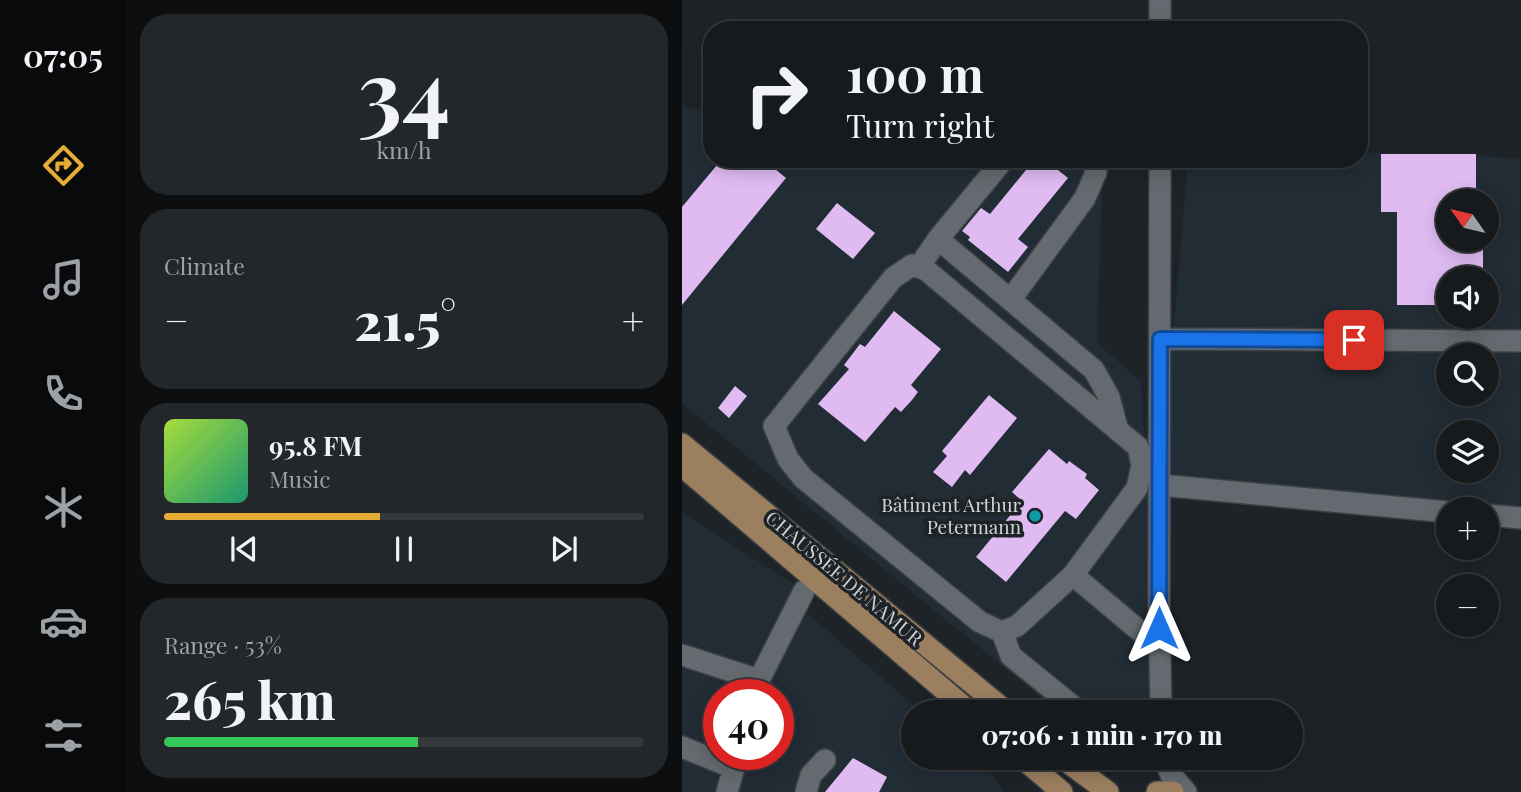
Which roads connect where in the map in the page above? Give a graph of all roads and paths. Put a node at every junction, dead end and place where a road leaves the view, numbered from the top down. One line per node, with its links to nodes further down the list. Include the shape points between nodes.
1 (1160, 0): 2 (street)
2 (1160, 21)
3 (997, 168): 6 (street)
4 (1095, 168): 8 (street, via 1085,198)
5 (1160, 168): 9 (street)
6 (938, 239): 7 (street); 8 (street)
7 (919, 267): 11 (street); 20 (street, via 912,265 893,278 774,426 788,459 803,478 980,622)
8 (1011, 299): 11 (street, via 1094,370 1109,397)
9 (1160, 339): 10 (street); 14 (street)
10 (1520, 341)
11 (1118, 430): 18 (street, via 1138,447 1142,465 1137,488)
12 (682, 444): 26 (main road, CHAUSSÉE DE NAMUR)
13 (682, 466): 25 (main road, CHAUSSÉE DE NAMUR)
14 (1160, 485): 15 (street); 21 (street)
15 (1436, 511)
16 (1499, 516): 17 (street)
17 (1520, 518)
18 (1073, 575): 20 (street, via 1017,626); 21 (street)
19 (804, 591): 24 (street)
20 (1002, 632): 27 (street, via 1010,656)
21 (1160, 648): 28 (street)
22 (682, 656): 23 (street)
23 (738, 679)
24 (761, 679)
25 (956, 700)
26 (992, 700)
27 (1065, 700)
28 (1161, 700)
29 (682, 747): 30 (street)
30 (703, 752)
31 (825, 760): 38 (street, via 811,775)
32 (733, 770): 37 (street)
33 (1037, 770): 39 (main road)
34 (1078, 770): 40 (main road)
35 (1159, 770): 41 (street)
36 (1169, 770): 44 (street)
37 (727, 792)
38 (806, 792)
39 (1062, 792)
40 (1108, 792)
41 (1148, 792)
42 (1157, 792): 43 (main road)
43 (1173, 792)
44 (1186, 792)

